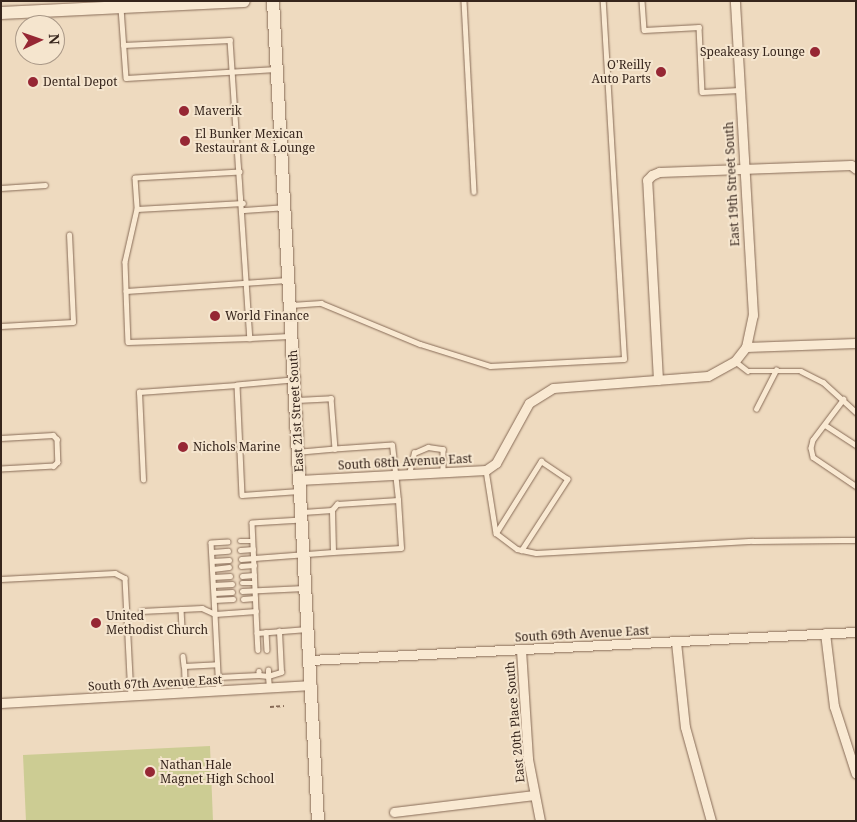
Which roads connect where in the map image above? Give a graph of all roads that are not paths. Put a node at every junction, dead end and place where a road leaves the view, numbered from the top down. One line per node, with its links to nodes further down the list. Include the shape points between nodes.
1 (244, 1): 7 (main road)
2 (273, 1): 10 (main road, East 21st Street South)
3 (464, 1): 18 (lane)
4 (603, 1): 27 (lane, via 624,359 490,366 420,344 321,303)
5 (642, 1): 12 (lane, via 644,30 699,27 702,92)
6 (735, 1): 12 (street, East 19th Street South)
7 (121, 7): 8 (main road); 9 (lane)
8 (1, 13)
9 (123, 45): 11 (lane, via 230,40); 11 (lane, via 126,78)
10 (277, 69): 11 (lane); 20 (main road, East 21st Street South)
11 (233, 72): 15 (lane)
12 (740, 90): 13 (street, East 19th Street South)
13 (743, 168): 14 (street, via 851,165); 32 (street, East 19th Street South, via 752,315); 36 (street, via 659,172 647,180)
14 (856, 169)
15 (240, 172): 19 (lane); 21 (lane, via 135,178)
16 (46, 186): 17 (lane)
17 (1, 188)
18 (474, 192)
19 (243, 203): 21 (lane); 22 (lane)
20 (285, 207): 22 (lane); 24 (main road, East 21st Street South)
21 (137, 209): 26 (lane, via 125,262)
22 (244, 210): 25 (lane)
23 (69, 235): 28 (lane, via 73,322)
24 (288, 279): 25 (lane); 27 (main road, East 21st Street South)
25 (247, 282): 26 (lane); 30 (lane)
26 (126, 291): 30 (lane, via 128,342)
27 (290, 305): 29 (main road, East 21st Street South)
28 (1, 326)
29 (292, 336): 30 (lane); 35 (main road, East 21st Street South)
30 (250, 338)
31 (856, 343): 32 (street)
32 (746, 347): 33 (street, East 19th Street South)
33 (735, 361): 34 (lane, via 748,371); 36 (street, South 68th Avenue East, via 708,376)
34 (776, 370): 38 (lane, via 801,371); 40 (lane)
35 (294, 380): 37 (lane); 39 (main road, East 21st Street South)
36 (658, 380): 48 (street, South 68th Avenue East, via 570,385 537,395 521,414 496,463)
37 (237, 385): 52 (lane, via 140,392); 53 (lane, via 242,495)
38 (844, 399): 41 (lane); 42 (lane)
39 (295, 400): 45 (lane, via 331,398); 46 (main road, East 21st Street South)
40 (756, 409)
41 (856, 412)
42 (824, 425): 44 (lane); 54 (lane, via 813,440 813,457)
43 (1, 438): 47 (lane, via 54,435 58,462 54,466)
44 (856, 445)
45 (335, 449): 46 (lane); 51 (lane, via 392,445)
46 (298, 452): 53 (main road, East 21st Street South)
47 (1, 469)
48 (486, 470): 49 (street, South 68th Avenue East); 58 (lane)
49 (443, 472): 50 (street, South 68th Avenue East); 50 (lane, via 443,449 428,447 414,452)
50 (408, 474): 51 (street, South 68th Avenue East)
51 (394, 475): 53 (street, South 68th Avenue East); 55 (lane)
52 (143, 480)
53 (300, 486): 57 (main road, East 21st Street South)
54 (856, 486)
55 (398, 500): 56 (lane, via 337,504); 68 (lane, via 401,548)
56 (332, 510): 57 (lane); 68 (lane)
57 (301, 516): 59 (lane, via 252,523); 69 (main road, East 21st Street South)
58 (496, 533): 65 (lane, via 505,543); 65 (lane, via 542,461 568,479)
59 (253, 540): 61 (lane); 63 (lane)
60 (856, 540): 65 (lane, via 753,541 536,553)
61 (240, 541)
62 (228, 542): 67 (lane, via 211,543)
63 (253, 549): 64 (lane); 70 (lane)
64 (240, 550)
65 (522, 550)
66 (228, 551): 67 (lane)
67 (212, 552): 73 (lane)
68 (333, 552): 69 (lane)
69 (304, 555): 70 (lane); 87 (main road, East 21st Street South)
70 (253, 558): 71 (lane); 75 (lane)
71 (241, 559)
72 (229, 560): 73 (lane)
73 (212, 561): 77 (lane)
74 (241, 566): 75 (lane)
75 (254, 566): 78 (lane)
76 (229, 567): 77 (lane)
77 (212, 569): 81 (lane)
78 (254, 575): 80 (lane); 84 (lane)
79 (230, 576): 81 (lane)
80 (242, 576)
81 (213, 577): 86 (lane)
82 (1, 579): 122 (lane, via 115,573 125,578)
83 (242, 583): 84 (lane)
84 (254, 583): 88 (lane)
85 (232, 584): 86 (lane)
86 (213, 585): 91 (lane)
87 (306, 588): 88 (lane); 100 (main road, East 21st Street South)
88 (255, 590): 89 (lane); 92 (lane)
89 (242, 591)
90 (232, 592): 91 (lane)
91 (214, 593): 95 (lane)
92 (255, 598): 94 (lane); 98 (lane)
93 (233, 599): 95 (lane)
94 (243, 599)
95 (214, 600): 99 (lane)
96 (181, 609): 97 (lane); 99 (lane, via 202,608); 101 (lane)
97 (141, 611)
98 (256, 612): 99 (lane); 105 (lane)
99 (215, 614): 113 (lane)
100 (308, 629): 102 (lane); 112 (main road, East 21st Street South)
101 (182, 630)
102 (279, 631): 103 (lane); 116 (lane, via 281,672)
103 (266, 632): 105 (lane); 109 (lane)
104 (856, 632): 106 (street, South 69th Avenue East)
105 (257, 633): 108 (lane)
106 (825, 633): 107 (street, South 69th Avenue East); 124 (street, via 834,706)
107 (676, 642): 110 (street, South 69th Avenue East); 129 (street, via 685,728)
108 (258, 650)
109 (267, 650)
110 (521, 650): 112 (street, South 69th Avenue East); 125 (street, East 20th Place South, via 526,737)
111 (183, 656): 114 (lane)
112 (310, 660): 118 (main road, East 21st Street South)
113 (217, 664): 114 (lane); 117 (lane)
114 (184, 666): 121 (lane)
115 (268, 670): 116 (lane)
116 (268, 676): 117 (lane, via 259,673); 119 (lane)
117 (218, 677): 120 (lane)
118 (311, 685): 119 (street, South 67th Avenue East); 127 (main road, East 21st Street South)
119 (269, 689): 120 (street, South 67th Avenue East)
120 (219, 692): 121 (street, South 67th Avenue East)
121 (185, 695): 122 (street, South 67th Avenue East)
122 (131, 698): 123 (street, South 67th Avenue East)
123 (1, 703)
124 (856, 774)
125 (534, 795): 126 (street); 128 (street, East 20th Place South)
126 (394, 812)
127 (318, 821)
128 (540, 821)
129 (711, 821)

